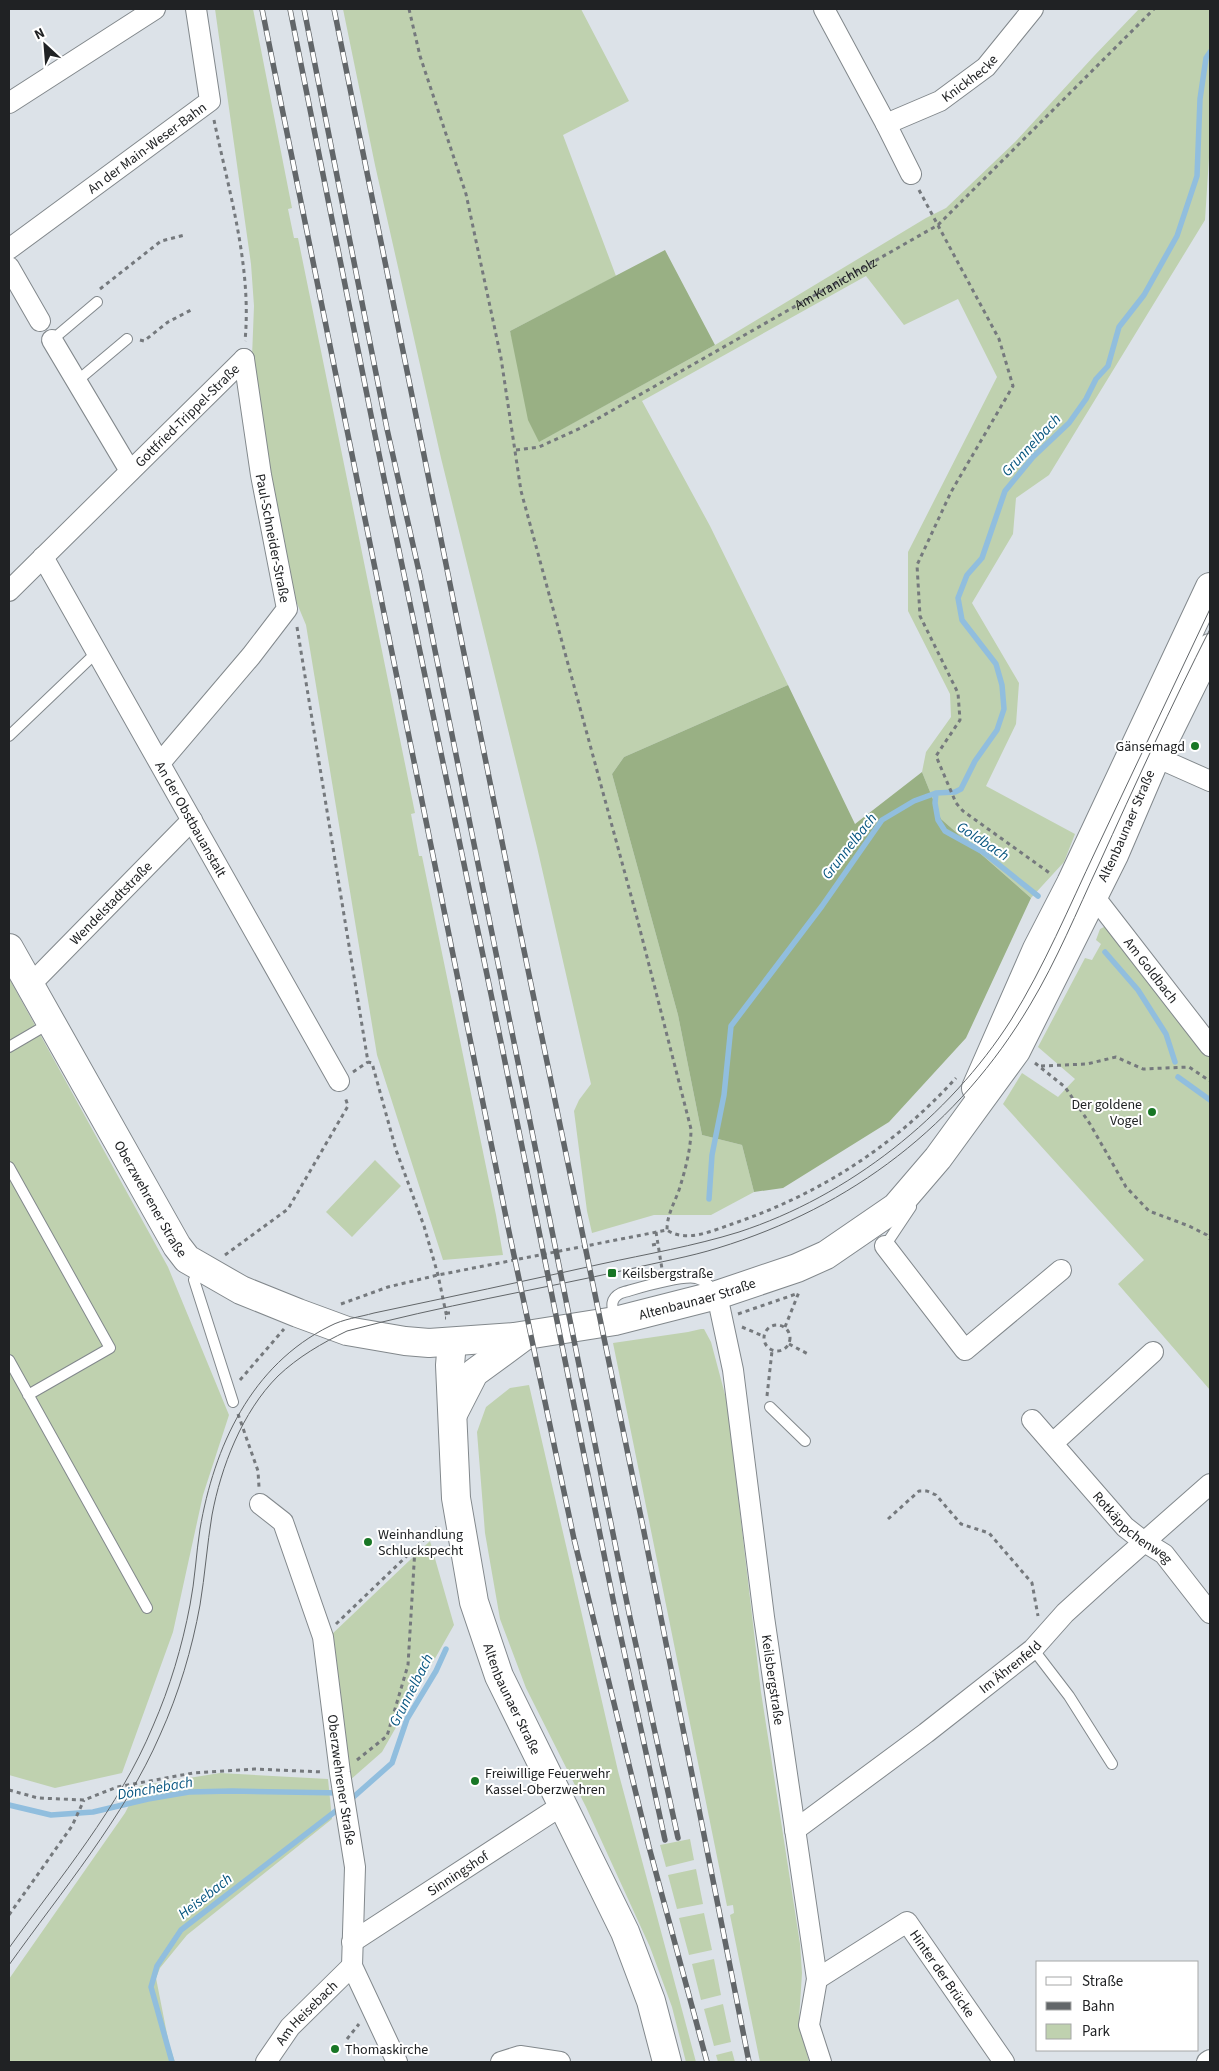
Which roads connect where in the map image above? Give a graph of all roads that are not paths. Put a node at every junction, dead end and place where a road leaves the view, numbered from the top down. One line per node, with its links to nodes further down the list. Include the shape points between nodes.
1 (155, 9): 5 (street)
2 (196, 9): 8 (street, An der Main-Weser-Bahn, via 210,101)
3 (824, 9): 6 (street)
4 (1034, 9): 6 (street, Knickhecke, via 986,67 940,101)
5 (9, 103)
6 (886, 124): 7 (street)
7 (911, 174)
8 (9, 250)
9 (9, 267): 11 (street)
10 (97, 302): 13 (lane)
11 (40, 321)
12 (127, 339): 15 (lane)
13 (52, 340): 15 (street, Gottfried-Trippel-Straße)
14 (244, 359): 16 (street, Gottfried-Trippel-Straße); 24 (street, Paul-Schneider-Straße, via 261,475 287,609)
15 (77, 381): 16 (street, Gottfried-Trippel-Straße)
16 (130, 471): 17 (street, Gottfried-Trippel-Straße)
17 (43, 557): 19 (street, Gottfried-Trippel-Straße); 21 (street, An der Obstbauanstalt)
18 (1210, 587): 27 (main road, Altenbaunaer Straße)
19 (9, 592)
20 (1210, 648): 23 (main road, Altenbaunaer Straße)
21 (97, 652): 22 (lane); 24 (street, An der Obstbauanstalt)
22 (9, 736)
23 (1156, 757): 25 (street); 27 (main road, Altenbaunaer Straße, via 1114,855)
24 (160, 763): 26 (street, An der Obstbauanstalt)
25 (1210, 781)
26 (192, 820): 29 (street, Wendelstadtstraße); 33 (street, An der Obstbauanstalt)
27 (1082, 889): 31 (street, Am Goldbach); 35 (main road, Altenbaunaer Straße, via 1016,1051)
28 (9, 948): 29 (main road, Oberzwehrener Straße)
29 (30, 985): 30 (main road, Oberzwehrener Straße)
30 (51, 1023): 32 (lane); 37 (main road, Oberzwehrener Straße, via 177,1246 187,1259)
31 (1210, 1046)
32 (9, 1048)
33 (339, 1081)
34 (9, 1167): 46 (lane, via 110,1348)
35 (916, 1186): 36 (lane, Altenbaunaer Straße, via 911,1207); 39 (main road, Altenbaunaer Straße, via 896,1207 826,1255)
36 (885, 1246): 38 (street, Altenbaunaer Straße, via 965,1350)
37 (213, 1263): 42 (main road, Oberzwehrener Straße, via 241,1290 298,1313 347,1330); 47 (lane, via 194,1280)
38 (1061, 1270)
39 (717, 1295): 40 (main road, Altenbaunaer Straße); 40 (lane, via 708,1283 696,1278 664,1282 614,1296 611,1302); 61 (street, Keilsbergstraße, via 736,1385 764,1617)
40 (615, 1321): 41 (main road, Altenbaunaer Straße)
41 (524, 1336): 43 (main road, Altenbaunaer Straße); 49 (main road, via 474,1373)
42 (417, 1342): 43 (main road, Altenbaunaer Straße)
43 (452, 1342): 49 (main road, Altenbaunaer Straße, via 450,1365)
44 (1153, 1352): 52 (street)
45 (9, 1360): 46 (lane)
46 (28, 1395): 56 (lane)
47 (232, 1396)
48 (768, 1406): 51 (lane)
49 (454, 1413): 60 (main road, Altenbaunaer Straße, via 456,1498 474,1602 499,1676)
50 (1032, 1420): 52 (street, Rotkäppchenweg)
51 (806, 1441)
52 (1053, 1443): 55 (street, Rotkäppchenweg, via 1125,1527)
53 (1210, 1484): 55 (street, Im Ährenfeld)
54 (260, 1504): 62 (street, Oberzwehrener Straße, via 284,1522 323,1637 355,1867)
55 (1143, 1542): 57 (street, Rotkäppchenweg, via 1164,1554); 58 (street, Im Ährenfeld, via 1065,1613)
56 (146, 1608)
57 (1210, 1613)
58 (1033, 1649): 59 (lane, via 1069,1696); 61 (street, Im Ährenfeld)
59 (1112, 1764)
60 (564, 1804): 62 (street, Sinningshof); 70 (main road, Altenbaunaer Straße, via 625,1932 651,2001)
61 (795, 1830): 64 (street, Keilsbergstraße)
62 (352, 1942): 63 (street, Oberzwehrener Straße)
63 (352, 1966): 66 (street, Am Heisebach, via 290,2027); 67 (street, Oberzwehrener Straße)
64 (817, 1979): 71 (street, Keilsbergstraße, via 809,2025); 72 (street, Hinter der Brücke, via 907,1922)
65 (1210, 2060): 73 (street)
66 (266, 2062)
67 (397, 2062)
68 (501, 2062): 69 (street, via 520,2056)
69 (560, 2062)
70 (667, 2062)
71 (821, 2062)
72 (1004, 2062)
73 (1207, 2062)

